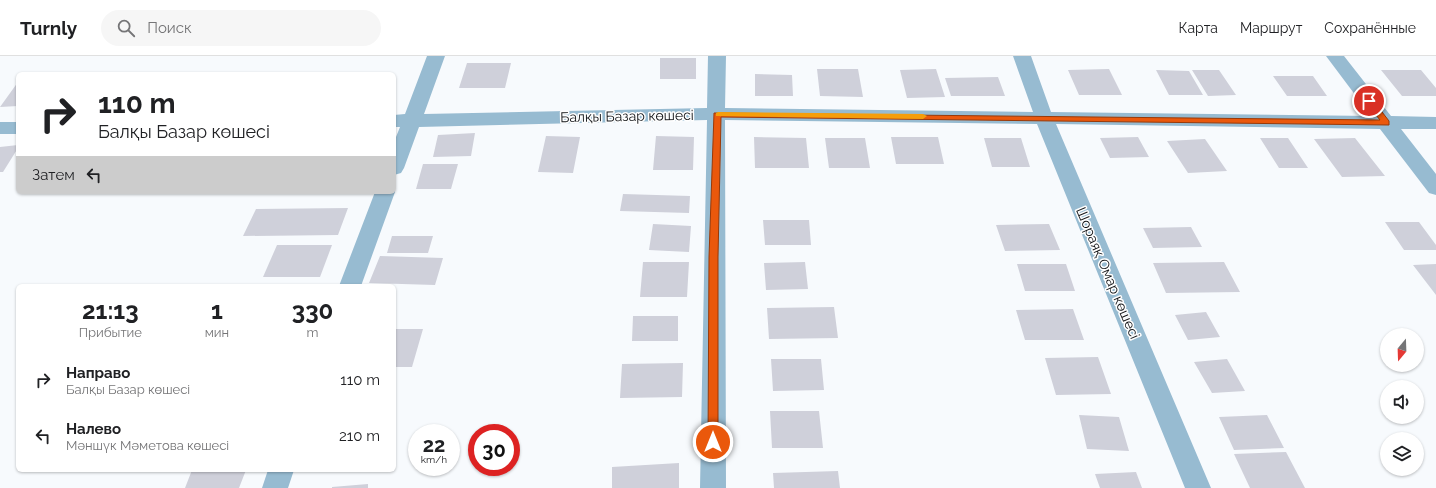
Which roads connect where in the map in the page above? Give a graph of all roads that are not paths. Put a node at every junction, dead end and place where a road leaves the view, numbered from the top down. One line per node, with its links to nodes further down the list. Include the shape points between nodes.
1 (436, 56): 7 (street)
2 (717, 56): 5 (street)
3 (1022, 56): 6 (street, Шораяқ Омар көшесі)
4 (1335, 56): 8 (street)
5 (717, 114): 6 (street, Балқы Базар көшесі); 7 (street, Балқы Базар көшесі); 18 (street)
6 (1044, 118): 8 (street, Балқы Базар көшесі); 19 (street, Шораяқ Омар көшесі)
7 (403, 120): 12 (street)
8 (1386, 123): 9 (street, Балқы Базар көшесі); 13 (street)
9 (1436, 123)
10 (0, 128): 11 (street)
11 (16, 128)
12 (396, 157)
13 (1436, 188)
14 (384, 194): 15 (street)
15 (351, 284)
16 (281, 472): 17 (street)
17 (275, 488)
18 (713, 488)
19 (1198, 488)

